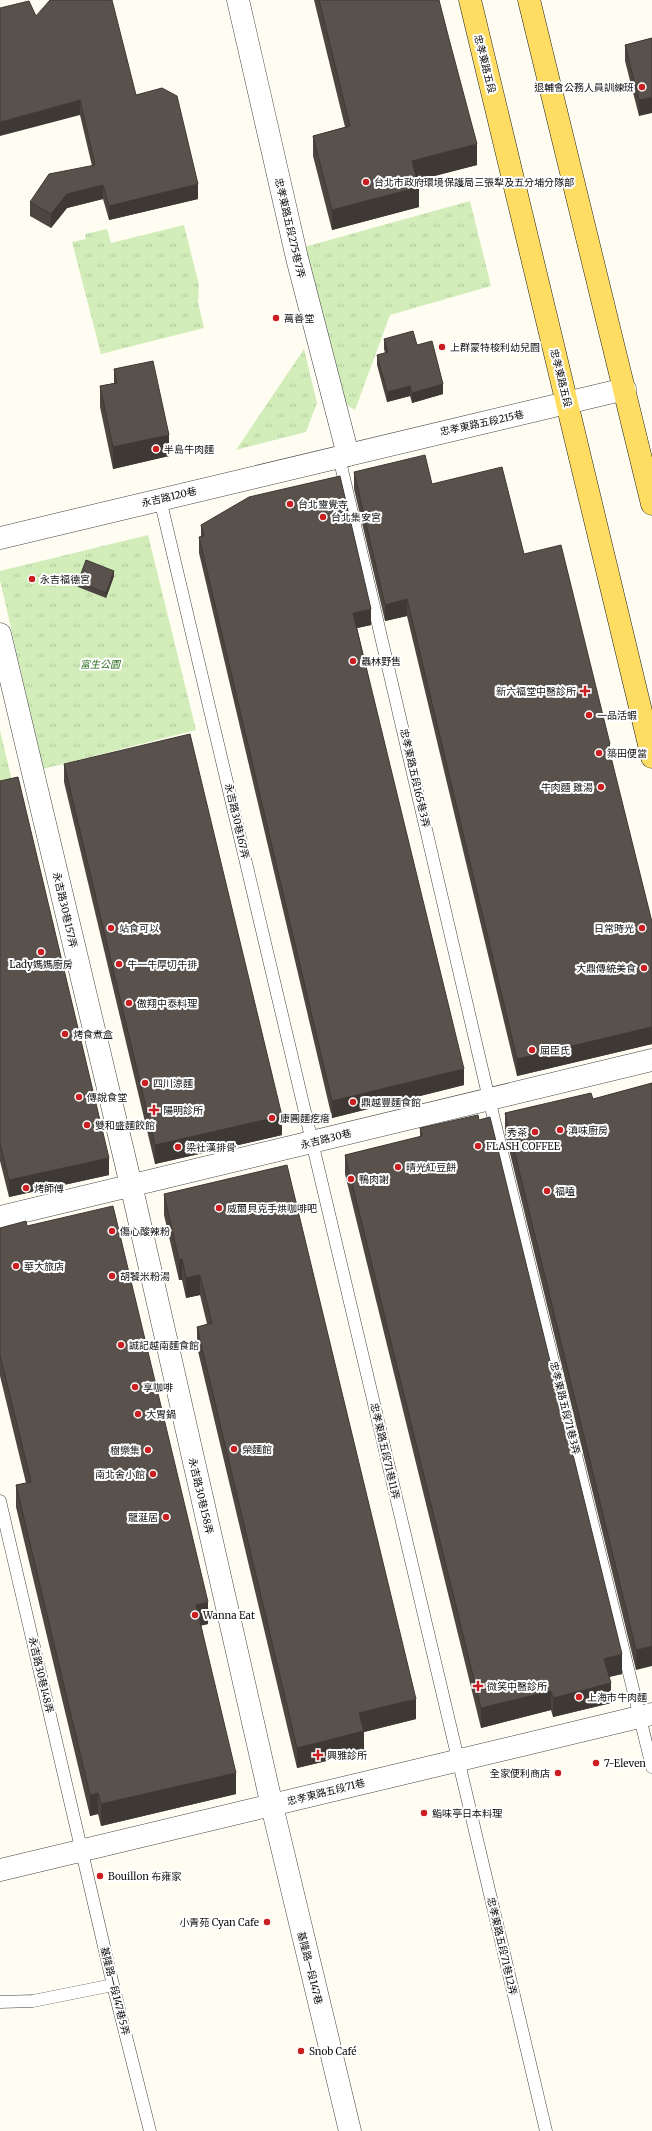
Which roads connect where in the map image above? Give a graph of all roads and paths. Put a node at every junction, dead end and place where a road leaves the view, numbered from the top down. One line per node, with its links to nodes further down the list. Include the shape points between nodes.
1 (238, 0): 6 (street, 忠孝東路五段275巷7弄)
2 (470, 0): 5 (main road, 忠孝東路五段)
3 (529, 0): 4 (main road)
4 (625, 389): 5 (street, 忠孝東路五段215巷); 8 (main road)
5 (568, 403): 6 (street, 忠孝東路五段215巷); 11 (main road, 忠孝東路五段)
6 (343, 456): 7 (street, 永吉路120巷); 13 (lane, 忠孝東路五段165巷3弄)
7 (160, 499): 9 (street, 永吉路120巷); 14 (lane, 永吉路30巷167弄)
8 (652, 504)
9 (0, 538)
10 (0, 634): 15 (street, 永吉路30巷157弄)
11 (652, 757)
12 (652, 1060): 13 (street, 永吉路30巷)
13 (489, 1099): 14 (street, 永吉路30巷); 18 (lane, 忠孝東路五段71巷3弄)
14 (312, 1142): 15 (street, 永吉路30巷); 19 (lane, 忠孝東路五段71巷11弄)
15 (131, 1185): 16 (street, 永吉路30巷); 21 (street, 永吉路30巷158弄)
16 (0, 1217)
17 (0, 1501): 22 (lane, 永吉路30巷148弄)
18 (646, 1715): 19 (street, 忠孝東路五段71巷); 20 (lane, 忠孝東路五段71巷3弄)
19 (458, 1761): 21 (street, 忠孝東路五段71巷); 28 (lane, 忠孝東路五段71巷12弄)
20 (652, 1767)
21 (272, 1806): 22 (street, 忠孝東路五段71巷); 27 (street, 基隆路一段147巷)
22 (82, 1850): 23 (street, 忠孝東路五段71巷); 24 (lane, 基隆路一段147巷5弄)
23 (0, 1870)
24 (113, 1985): 25 (lane, via 33,2001); 26 (lane, 基隆路一段147巷5弄)
25 (0, 2002)
26 (150, 2131)
27 (350, 2131)
28 (546, 2131)

